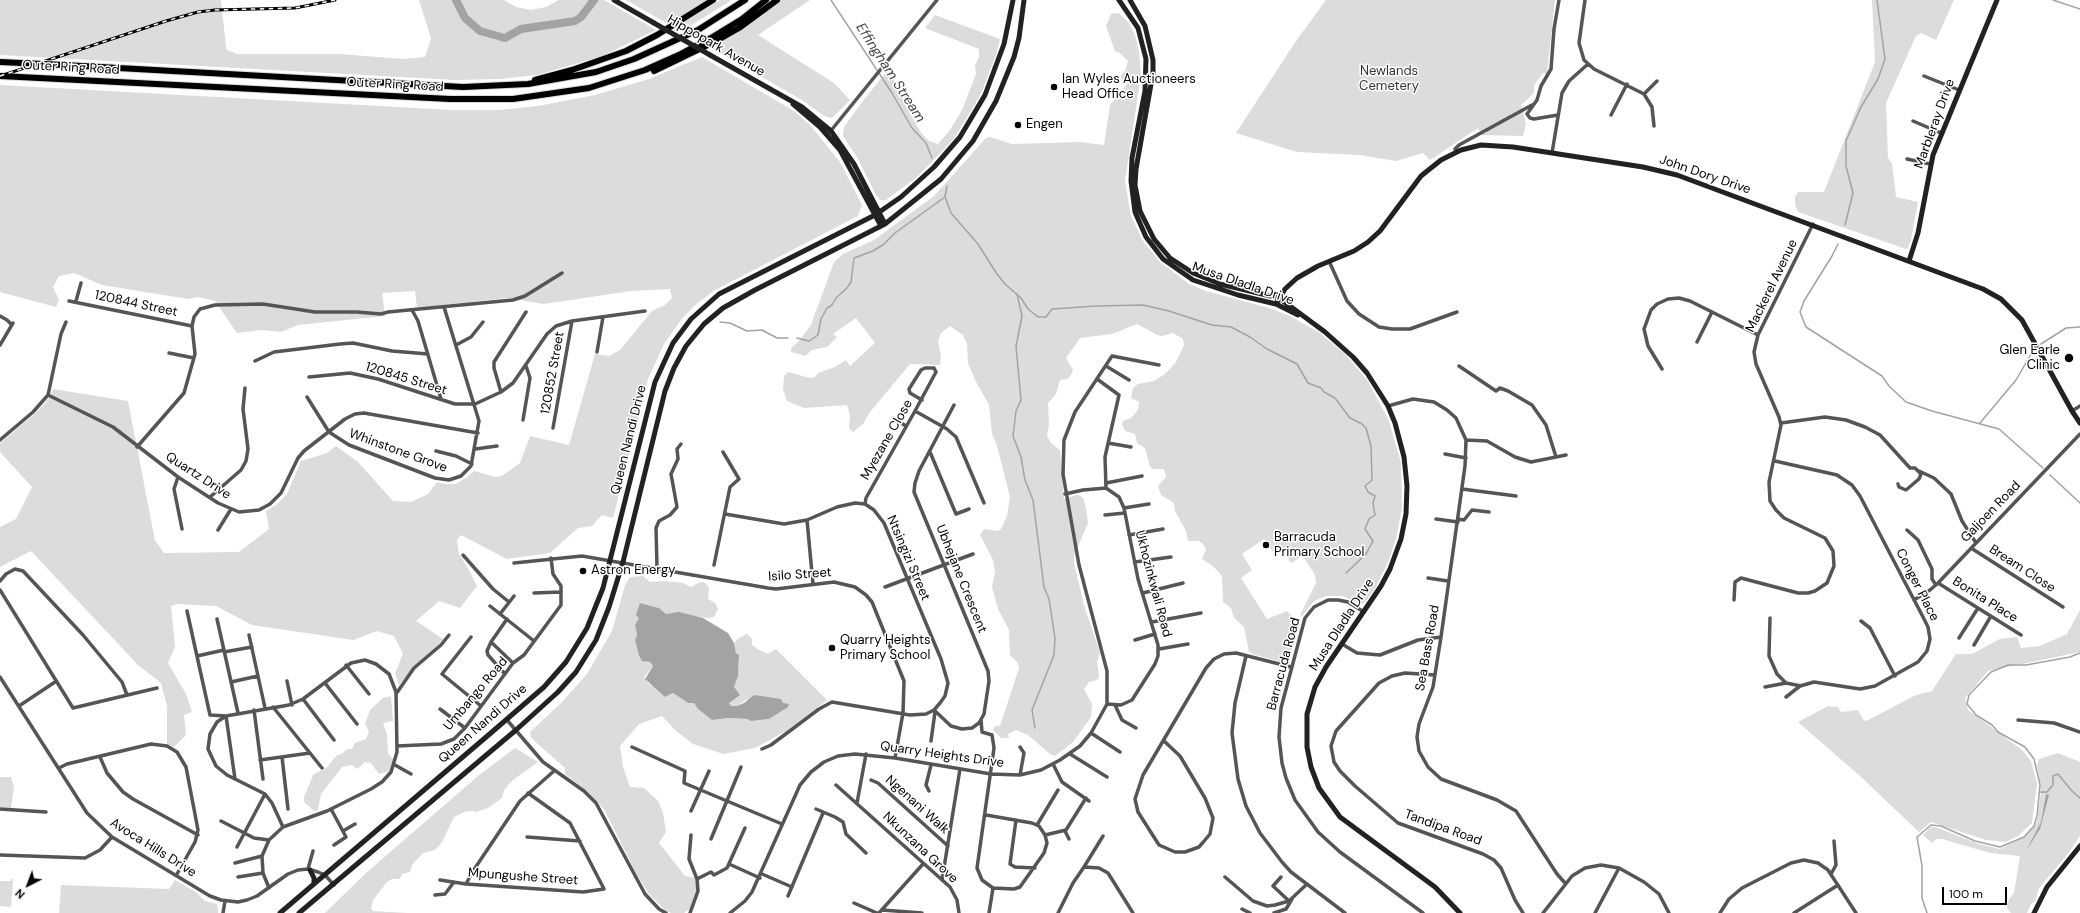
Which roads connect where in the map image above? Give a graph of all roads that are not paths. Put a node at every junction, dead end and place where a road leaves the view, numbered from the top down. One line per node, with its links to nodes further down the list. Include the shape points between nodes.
1 (713, 0): 20 (highway, via 658,35 626,51 572,70)
2 (745, 0): 20 (highway, Outer Ring Road, via 698,30 634,60 567,78)
3 (766, 0): 21 (highway, Outer Ring Road, via 728,28 681,54 645,70)
4 (777, 0): 21 (highway, via 739,28 692,54 614,84)
5 (937, 0): 29 (street)
6 (1013, 0): 35 (street, Queen Nandi Drive, via 1004,44 995,71 969,123 934,168 901,197)
7 (1024, 0): 37 (street, Queen Nandi Drive, via 1014,57 981,129 941,179)
8 (1119, 0): 45 (street, Musa Dladla Drive, via 1138,28 1146,59 1145,91 1132,158 1131,181 1139,224 1163,258 1183,274 1220,290)
9 (1130, 0): 42 (street, Musa Dladla Drive, via 1149,36 1153,67 1136,169 1136,194 1143,220 1164,252 1184,268 1209,280)
10 (1559, 0): 24 (street, via 1551,69)
11 (1585, 0): 15 (street, via 1579,43)
12 (1997, 0): 22 (street, Marbleray Drive)
13 (615, 1): 29 (street, Hippopark Avenue, bridge, via 802,107)
14 (0, 62): 20 (highway, Outer Ring Road, bridge, via 463,87)
15 (1588, 64): 19 (street); 25 (street, via 1564,89)
16 (0, 76): 21 (highway, Outer Ring Road, via 482,100 535,97)
17 (1924, 76): 22 (street)
18 (1656, 81): 23 (street)
19 (1627, 84): 23 (street); 26 (street)
20 (514, 85)
21 (589, 88)
22 (1959, 90): 30 (street, Marbleray Drive)
23 (1644, 94): 28 (street, via 1652,107)
24 (1533, 104): 25 (street, via 1527,114 1530,118); 31 (street, via 1459,145 1455,149)
25 (1558, 115): 32 (street)
26 (1611, 115)
27 (1913, 121): 30 (street)
28 (1654, 126)
29 (829, 133): 35 (street, Hippopark Avenue, via 854,164)
30 (1941, 133): 34 (street, Marbleray Drive)
31 (1456, 152): 32 (street, John Dory Drive, via 1491,145); 38 (street, John Dory Drive, via 1440,160 1421,176 1380,231 1368,242)
32 (1552, 153): 36 (street, John Dory Drive, via 1665,171)
33 (1907, 159): 34 (street)
34 (1930, 164): 39 (street, Marbleray Drive, via 1918,233)
35 (877, 213): 37 (street, Hippopark Avenue); 150 (street, Queen Nandi Drive, via 730,287 710,301 681,332 665,357 655,382)
36 (1813, 224): 39 (street, John Dory Drive); 60 (street, Mackerel Avenue)
37 (883, 225): 151 (street, Queen Nandi Drive, via 735,300 713,316 693,337 679,358 667,385)
38 (1329, 261): 42 (street, John Dory Drive, via 1297,278 1284,289); 50 (street, via 1347,301 1365,319 1380,327 1410,329)
39 (1909, 261): 88 (street, John Dory Drive, via 1983,289 1997,296 2012,309 2031,333)
40 (562, 273): 46 (street, via 525,296 513,300)
41 (81, 283): 44 (street, 120844 Street)
42 (1279, 298): 45 (street, John Dory Drive); 54 (street, Musa Dladla Drive)
43 (69, 301): 44 (street, 120844 Street)
44 (76, 301): 58 (street, 120844 Street)
45 (1276, 304): 54 (street, Musa Dladla Drive)
46 (444, 307): 47 (street); 63 (street)
47 (412, 310): 58 (street, via 381,314 315,312 263,304 215,305 200,309 194,317); 66 (street)
48 (645, 311): 53 (street)
49 (526, 312): 78 (street, via 494,362)
50 (1457, 312)
51 (1712, 312): 60 (street); 61 (street); 73 (street, via 1679,298 1662,301 1650,310 1644,324 1644,334)
52 (0, 316): 59 (street, via 12,324)
53 (603, 317): 55 (street); 64 (street)
54 (1308, 319): 85 (street, Musa Dladla Drive, via 1353,357 1375,383)
55 (572, 321): 70 (street, via 562,323 551,330); 95 (street, 120852 Street)
56 (66, 322): 79 (street)
57 (483, 322): 63 (street, via 471,337)
58 (192, 326): 67 (street)
59 (2, 335): 62 (street)
60 (1758, 335): 91 (street, Mackerel Avenue, via 1755,358)
61 (1697, 342)
62 (0, 345)
63 (456, 345): 83 (street)
64 (597, 352)
65 (169, 353): 67 (street)
66 (428, 354): 68 (street, via 392,351 353,343 281,351); 81 (street)
67 (194, 358): 104 (street, via 183,396)
68 (255, 361)
69 (1159, 365): 71 (street, Quarry Heights Drive, via 1112,357)
70 (526, 366): 78 (street, via 513,383); 90 (street, via 530,378)
71 (1106, 366): 75 (street, Quarry Heights Drive); 76 (street)
72 (1459, 366): 113 (street, via 1496,391 1500,388 1508,391 1532,406 1546,425)
73 (1662, 369)
74 (308, 377): 81 (street, 120845 Street, via 350,373)
75 (1097, 378): 101 (street, via 1119,395); 123 (street, Quarry Heights Drive, via 1071,417 1064,440 1062,462)
76 (1129, 380)
77 (245, 388): 125 (street, via 243,409 248,449 246,461 241,470)
78 (501, 392): 83 (street)
79 (48, 395): 99 (street, via 33,412); 104 (street, Quartz Drive, via 113,427)
80 (307, 397): 96 (street)
81 (441, 399): 83 (street, 120845 Street, via 461,405)
82 (922, 400): 82 (street, Myezane Close, via 936,372 932,368 921,370 909,389 910,393); 87 (street, Myezane Close)
83 (474, 404): 97 (street, via 479,421)
84 (954, 405): 94 (street, Ubhejane Crescent)
85 (1388, 406): 100 (street, Sea Bass Road, via 1413,399 1434,402 1456,418); 177 (street, Musa Dladla Drive, via 1404,456 1406,514 1390,569)
86 (2080, 406): 88 (street)
87 (916, 411): 93 (street, Myezane Close); 94 (street)
88 (2072, 411): 92 (street, John Dory Drive)
89 (892, 418): 93 (street)
90 (522, 420)
91 (1781, 423): 114 (street, Mackerel Avenue); 116 (street, via 1825,417 1857,423 1880,435 1910,468)
92 (2080, 423)
93 (906, 426): 127 (street, Myezane Close)
94 (943, 426): 109 (street, Ubhejane Crescent); 126 (street, via 960,443)
95 (553, 428)
96 (329, 432): 97 (street, Quartz Drive, via 345,419 364,413); 115 (street, Whinstone Grove, via 349,445 441,479 457,478 468,471); 131 (street, Quartz Drive, via 301,455 281,493 270,504 253,511)
97 (478, 433): 106 (street)
98 (2080, 434): 144 (street, Galjoen Road)
99 (0, 440)
100 (1466, 440): 112 (street, Sea Bass Road); 113 (street, via 1487,441 1515,457 1531,462)
101 (1108, 443): 105 (street); 119 (street)
102 (681, 444): 156 (street, via 677,449 678,459 671,474 677,507 670,515 659,521 656,528)
103 (497, 446): 106 (street)
104 (137, 447): 118 (street, Quartz Drive)
105 (1131, 447)
106 (475, 449): 115 (street)
107 (436, 451): 115 (street, via 462,458)
108 (723, 452): 134 (street, via 739,477 730,487)
109 (930, 452): 130 (street, via 956,514); 154 (street, Ubhejane Crescent, via 919,471 914,492)
110 (1445, 454): 112 (street)
111 (1566, 455): 113 (street)
112 (1466, 458): 122 (street, Sea Bass Road)
113 (1556, 458)
114 (1775, 461): 170 (street, Mackerel Avenue, via 1768,489 1772,505 1784,518 1824,538 1833,551 1833,572 1824,586 1808,593 1798,593 1741,578 1735,582); 171 (street, Conger Place, via 1837,475 1852,485)
115 (472, 464)
116 (1918, 471): 120 (street, via 1920,477 1906,490); 144 (street, via 1934,478 1951,494 1962,521)
117 (1142, 476): 119 (street)
118 (178, 477): 125 (street, Quartz Drive); 139 (street, via 174,489)
119 (1106, 483): 121 (street)
120 (1898, 484)
121 (1106, 488): 123 (street); 129 (street, Ukhozinkwali Road, via 1118,497)
122 (1462, 489): 124 (street); 138 (street, Sea Bass Road)
123 (1065, 494): 226 (street, Quarry Heights Drive, via 1082,582 1107,664)
124 (1516, 496)
125 (210, 497): 131 (street, Quartz Drive)
126 (984, 503)
127 (864, 504): 137 (street, via 842,505); 158 (street, Ntsingizi Street, via 874,510 884,523)
128 (1149, 504): 129 (street)
129 (1124, 508): 133 (street, Ukhozinkwali Road)
130 (969, 509)
131 (231, 510): 141 (street)
132 (1490, 512): 138 (street, via 1472,510 1464,519)
133 (1125, 513): 135 (street); 143 (street, Ukhozinkwali Road)
134 (725, 514): 137 (street, via 784,524); 155 (street)
135 (1105, 515)
136 (1436, 519): 138 (street)
137 (807, 520): 162 (street)
138 (1458, 521): 160 (street, Sea Bass Road)
139 (182, 529)
140 (1163, 529): 143 (street)
141 (218, 530)
142 (1907, 530): 163 (street, via 1918,540 1930,564 1932,579)
143 (1128, 535): 152 (street, Ukhozinkwali Road)
144 (1976, 543): 145 (street, Galjoen Road)
145 (1971, 548): 163 (street, Galjoen Road); 174 (street, Bream Close)
146 (973, 554): 154 (street)
147 (463, 555): 172 (street, via 493,589)
148 (1171, 557): 152 (street)
149 (551, 558): 150 (street, Isilo Street, via 582,556); 153 (street, Isilo Street); 166 (street, via 553,574 561,586)
150 (610, 559): 151 (street, Isilo Street); 238 (street, Queen Nandi Drive, via 599,598 578,645 553,678)
151 (623, 562): 156 (street, Isilo Street); 244 (street, Queen Nandi Drive, via 604,624 584,661 558,692)
152 (1135, 562): 168 (street, Ukhozinkwali Road)
153 (514, 563)
154 (943, 565): 158 (street); 239 (street, Ubhejane Crescent, via 988,671 989,686)
155 (714, 566)
156 (657, 568): 162 (street, Isilo Street, via 768,588)
157 (1428, 578): 160 (street)
158 (908, 579): 164 (street); 234 (street, Ntsingizi Street, via 948,683 945,696)
159 (0, 581): 222 (street, via 15,569 23,571 83,635 122,682)
160 (1448, 581): 191 (street, Sea Bass Road)
161 (1183, 583): 168 (street)
162 (813, 584): 236 (street, Isilo Street, via 842,582 870,599 901,671 904,688)
163 (1937, 584): 171 (street, Galjoen Road); 175 (street, Bonita Place)
164 (885, 587)
165 (0, 590): 213 (street)
166 (561, 592): 167 (street); 194 (street, Umbango Road, via 561,606)
167 (534, 593)
168 (1143, 593): 185 (street, Ukhozinkwali Road)
169 (514, 596): 172 (street)
170 (1734, 600)
171 (1914, 600): 210 (street, Conger Place, via 1928,627 1929,645 1920,660)
172 (509, 602): 179 (street)
173 (490, 606): 179 (street)
174 (2062, 607)
175 (1978, 608): 180 (street, Bonita Place); 192 (street)
176 (187, 611): 202 (street)
177 (1364, 612): 197 (street, Musa Dladla Drive); 206 (street, Barracuda Road, via 1348,602 1338,600 1328,600 1314,607 1303,624)
178 (1201, 613): 185 (street)
179 (500, 614): 183 (street)
180 (1991, 616): 189 (street, Bonita Place); 198 (street)
181 (1770, 618): 216 (street, via 1769,656 1777,674)
182 (216, 619): 201 (street)
183 (507, 619): 194 (street); 195 (street)
184 (1861, 621): 210 (street, via 1870,628)
185 (1152, 622): 186 (street, Ukhozinkwali Road)
186 (1155, 634): 193 (street); 200 (street, Ukhozinkwali Road)
187 (249, 635): 199 (street)
188 (449, 635): 221 (street, via 414,668)
189 (2021, 635)
190 (471, 636): 229 (street, via 442,674)
191 (1441, 637): 197 (street, via 1418,640 1380,656 1364,654); 208 (street, Sea Bass Road)
192 (1960, 638)
193 (1135, 640)
194 (534, 641): 204 (street, Umbango Road, via 522,657)
195 (491, 642): 204 (street); 207 (street, via 488,655)
196 (1188, 644): 200 (street)
197 (1342, 644): 376 (street, Musa Dladla Drive, via 1320,678 1307,714 1307,747 1316,782 1331,806 1347,823 1435,887)
198 (1974, 645)
199 (252, 647): 201 (street); 209 (street)
200 (1159, 650): 227 (street, Ukhozinkwali Road, via 1155,664 1134,698 1125,704)
201 (224, 651): 202 (street); 214 (street)
202 (197, 656): 237 (street, via 210,715)
203 (1246, 656): 206 (street); 249 (street, via 1229,653 1212,662); 348 (street, via 1233,713 1233,748 1238,778 1246,806 1260,833 1282,862)
204 (513, 663): 207 (street, Umbango Road)
205 (346, 665): 215 (street); 220 (street); 221 (street, via 359,661 376,664 389,674)
206 (1291, 667): 375 (street, Barracuda Road, via 1281,708 1279,737 1284,771 1295,800 1324,839)
207 (505, 674): 229 (street, Umbango Road)
208 (1435, 674): 344 (street, Sea Bass Road, via 1418,730 1418,744 1424,762 1441,779 1497,800 1516,811); 377 (street, Tandipa Road, via 1405,673 1379,683 1336,731 1331,746 1334,762 1355,786 1398,823 1484,854 1494,860 1501,868)
209 (258, 676): 214 (street); 230 (street)
210 (1895, 676): 217 (street, Conger Place, via 1866,689 1821,682 1810,682)
211 (0, 677): 228 (street, Avoca Hills Drive)
212 (287, 681): 225 (street)
213 (55, 682): 222 (street, via 69,705 74,708); 228 (street)
214 (231, 682): 235 (street)
215 (325, 683): 224 (street); 241 (street)
216 (1786, 683): 217 (street); 218 (street)
217 (1801, 686): 223 (street, Conger Place)
218 (1765, 687)
219 (157, 688): 222 (street)
220 (369, 694)
221 (396, 694): 250 (street)
222 (127, 695)
223 (1786, 697)
224 (303, 699): 225 (street); 247 (street)
225 (292, 704): 231 (street)
226 (1107, 704): 227 (street, Ukhozinkwali Road); 246 (street, Quarry Heights Drive)
227 (1115, 705): 243 (street, via 1122,720)
228 (19, 706): 266 (street, Avoca Hills Drive)
229 (481, 706): 242 (street, Umbango Road)
230 (265, 708): 231 (street); 233 (street)
231 (273, 708): 255 (street)
232 (440, 709): 242 (street)
233 (254, 710): 235 (street); 261 (street)
234 (935, 711): 236 (street, via 918,716); 239 (street, via 947,724 957,728 972,728); 248 (street)
235 (238, 712): 237 (street)
236 (903, 713): 253 (street, via 832,702); 260 (street, Isilo Street)
237 (226, 716): 275 (street); 275 (street, via 212,729 208,749 216,766)
238 (507, 720): 244 (street); 335 (street, Queen Nandi Drive)
239 (981, 720): 272 (street, via 982,732 992,735 994,748)
240 (2018, 720): 245 (street, via 2054,723)
241 (357, 724)
242 (464, 728): 250 (street, Umbango Road, via 454,738 441,744)
243 (1136, 728)
244 (516, 730): 269 (street); 346 (street, Queen Nandi Drive)
245 (2080, 732)
246 (1091, 733): 254 (street); 257 (street, Quarry Heights Drive)
247 (334, 740)
248 (930, 740)
249 (1164, 741): 249 (street, via 1138,784 1136,808 1159,845 1175,852 1185,852 1199,847 1210,834 1213,818 1205,798 1180,756)
250 (397, 746): 263 (street)
251 (632, 747): 279 (street, via 685,771 684,783)
252 (1020, 747): 273 (street, via 1024,753)
253 (762, 749)
254 (1120, 752)
255 (310, 753): 259 (street); 267 (street)
256 (866, 754): 260 (street, Quarry Heights Drive); 287 (street); 299 (street, Quarry Heights Drive, via 838,756 816,767 800,785)
257 (1070, 754): 262 (street, Quarry Heights Drive); 274 (street)
258 (100, 757): 266 (street); 306 (street, via 107,773 123,792); 306 (street, via 155,744 167,746 177,752 186,767 198,823)
259 (282, 757): 261 (street); 289 (street)
260 (895, 758): 264 (street, Quarry Heights Drive)
261 (260, 760): 276 (street)
262 (1053, 764): 273 (street, Quarry Heights Drive); 284 (street, via 1062,782)
263 (394, 765): 271 (street); 290 (street, via 388,777 378,785)
264 (931, 765): 268 (street, Quarry Heights Drive); 281 (street, via 926,785)
265 (741, 767): 285 (street)
266 (59, 768): 310 (street, Avoca Hills Drive, via 92,820)
267 (322, 768)
268 (960, 769): 272 (street, Quarry Heights Drive); 319 (street)
269 (554, 771): 282 (street); 364 (street, via 584,791 596,803 641,888 654,905)
270 (709, 771): 279 (street)
271 (411, 774)
272 (991, 774): 273 (street, Quarry Heights Drive); 295 (street)
273 (1020, 775)
274 (1107, 777)
275 (235, 779): 283 (street)
276 (262, 779)
277 (871, 780): 319 (street, Ngenani Walk, via 878,783)
278 (836, 785): 287 (street, Nkunzana Grove)
279 (700, 790): 285 (street); 292 (street)
280 (1058, 790): 300 (street)
281 (929, 791)
282 (528, 793): 315 (street, via 567,820); 347 (street, via 512,812)
283 (265, 794): 301 (street); 305 (street)
284 (1086, 798): 286 (street); 304 (street)
285 (727, 801): 299 (street); 312 (street)
286 (1089, 801)
287 (857, 804): 327 (street, Nkunzana Grove)
288 (0, 809): 293 (street)
289 (288, 809)
290 (331, 809): 301 (street); 303 (street)
291 (816, 809): 294 (street)
292 (691, 810)
293 (46, 812)
294 (823, 813): 322 (street, via 843,822 846,834); 350 (street)
295 (986, 815): 296 (street); 352 (street, via 977,868 982,880)
296 (1016, 820): 300 (street); 329 (street, via 1010,864 1014,867)
297 (221, 821): 305 (street)
298 (355, 824): 303 (street)
299 (782, 824): 336 (street, Quarry Heights Drive)
300 (1037, 825): 308 (street)
301 (283, 827): 314 (street)
302 (745, 828): 326 (street)
303 (342, 831): 317 (street, via 345,838)
304 (1066, 831): 308 (street); 313 (street)
305 (245, 833): 314 (street, via 256,840); 318 (street)
306 (198, 835): 333 (street)
307 (691, 835): 340 (street, via 689,858)
308 (1045, 835): 329 (street, via 1046,847)
309 (1103, 836): 328 (street)
310 (112, 837): 323 (street, via 100,850 85,858); 333 (street, Avoca Hills Drive)
311 (527, 837): 315 (street)
312 (711, 839)
313 (1069, 839)
314 (269, 840): 324 (street)
315 (580, 841): 347 (street, Mpungushe Street, via 604,890 583,892)
316 (1834, 841): 334 (street, via 1836,865)
317 (334, 845)
318 (237, 846)
319 (948, 846): 342 (street)
320 (2080, 846): 384 (street, via 2047,887)
321 (313, 851): 331 (street)
322 (866, 853)
323 (0, 855)
324 (262, 856): 325 (street); 332 (street)
325 (235, 863)
326 (730, 864): 336 (street); 340 (street, via 719,874 714,875 711,872)
327 (923, 864): 342 (street, Nkunzana Grove); 360 (street)
328 (1084, 867): 370 (street); 371 (street, via 1099,868 1108,872)
329 (1035, 868): 352 (street, via 1020,887)
330 (1619, 868): 344 (street, via 1601,865 1588,867); 379 (street); 380 (street, via 1653,888)
331 (309, 869): 335 (street); 345 (street); 351 (street, Avoca Hills Drive, via 288,874)
332 (263, 873): 337 (street); 351 (street)
333 (176, 874): 356 (street, Avoca Hills Drive, via 210,896)
334 (1831, 874): 349 (street); 381 (street, via 1818,863 1796,861 1738,891)
335 (325, 875): 345 (street, Queen Nandi Drive); 346 (street)
336 (761, 876): 350 (street); 366 (street, Quarry Heights Drive, via 745,901)
337 (238, 877)
338 (1225, 877): 357 (street, via 1253,901 1261,904 1275,906)
339 (1282, 877): 357 (street, via 1273,887)
340 (697, 879): 365 (street, via 697,899)
341 (440, 880): 343 (street, Mpungushe Street)
342 (942, 880): 368 (street, Nkunzana Grove, via 954,894)
343 (454, 882): 347 (street, Mpungushe Street); 353 (street, via 445,894)
344 (1565, 883): 378 (street)
345 (314, 884): 362 (street, Queen Nandi Drive)
346 (334, 884): 363 (street, Queen Nandi Drive)
347 (466, 884)
348 (1307, 884): 355 (street); 374 (street)
349 (1838, 885): 382 (street); 383 (street)
350 (792, 887): 354 (street)
351 (268, 888): 356 (street, Avoca Hills Drive, via 247,900)
352 (993, 888): 369 (street)
353 (434, 896)
354 (788, 896)
355 (1292, 898): 357 (street); 373 (street, via 1286,908)
356 (224, 901): 361 (street)
357 (1289, 901)
358 (854, 904): 360 (street)
359 (1242, 909): 372 (street)
360 (879, 912): 367 (street)
361 (223, 913)
362 (280, 913)
363 (299, 913)
364 (666, 913)
365 (690, 913)
366 (730, 913)
367 (922, 913)
368 (959, 913)
369 (989, 913)
370 (1058, 913)
371 (1133, 913)
372 (1250, 913)
373 (1274, 913)
374 (1345, 913)
375 (1423, 913)
376 (1460, 913)
377 (1523, 913)
378 (1543, 913)
379 (1595, 913)
380 (1669, 913)
381 (1720, 913)
382 (1794, 913)
383 (1856, 913)
384 (2034, 913)

